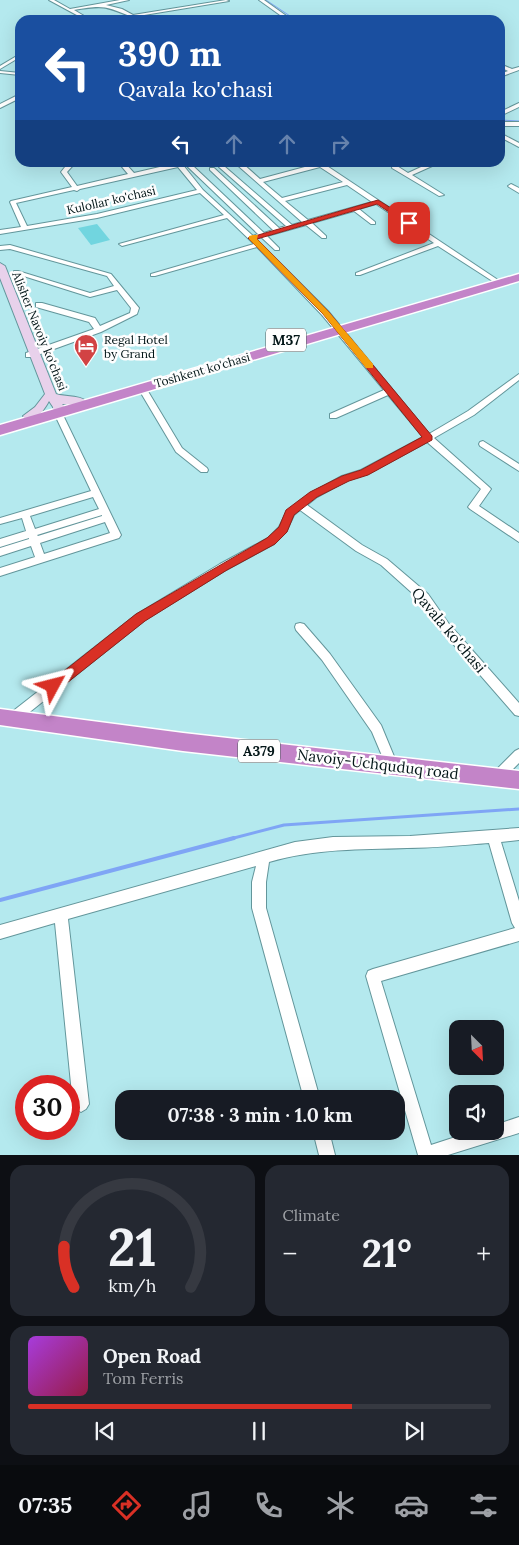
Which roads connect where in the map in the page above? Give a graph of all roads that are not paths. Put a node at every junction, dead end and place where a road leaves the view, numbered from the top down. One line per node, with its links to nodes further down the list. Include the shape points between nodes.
1 (52, 0): 6 (street)
2 (127, 0): 5 (street)
3 (261, 0): 10 (street)
4 (227, 1): 9 (street)
5 (102, 5): 6 (street); 8 (street)
6 (70, 10): 7 (street)
7 (80, 15)
8 (130, 15)
9 (138, 15)
10 (283, 15)
11 (15, 58): 12 (street)
12 (0, 68)
13 (505, 68): 15 (street)
14 (519, 68): 15 (street)
15 (512, 71): 18 (street)
16 (0, 72): 17 (street)
17 (15, 74)
18 (505, 74)
19 (15, 98): 21 (street)
20 (519, 105): 22 (street)
21 (0, 106)
22 (505, 112)
23 (505, 116): 24 (street)
24 (519, 118)
25 (505, 124): 26 (street)
26 (519, 124)
27 (505, 138): 28 (street)
28 (519, 145)
29 (68, 167): 50 (street, via 64,172)
30 (125, 167): 45 (street, Kulollar ko'chasi)
31 (171, 167): 45 (street, Kulollar ko'chasi)
32 (182, 167): 43 (street)
33 (192, 167): 42 (street)
34 (219, 167): 41 (street)
35 (223, 167): 52 (street)
36 (243, 167): 46 (street)
37 (308, 167): 46 (street)
38 (323, 167): 47 (street)
39 (394, 167): 44 (street)
40 (426, 167): 44 (street)
41 (212, 169): 42 (street); 54 (street)
42 (197, 173): 43 (street); 56 (street)
43 (188, 175): 51 (street)
44 (407, 175): 55 (street)
45 (133, 176): 50 (street, Kulollar ko'chasi)
46 (259, 181): 49 (street)
47 (348, 183): 57 (street); 58 (street)
48 (511, 186): 53 (street)
49 (266, 187): 52 (street); 57 (street)
50 (77, 189): 64 (street, Kulollar ko'chasi, via 13,202)
51 (201, 191): 60 (street); 64 (street, Kulollar ko'chasi)
52 (250, 191): 54 (street); 63 (street)
53 (519, 191)
54 (238, 194): 56 (street); 65 (street)
55 (441, 195)
56 (223, 198): 67 (street)
57 (281, 200): 61 (street)
58 (378, 202): 59 (street); 70 (street)
59 (355, 209): 61 (street); 62 (street)
60 (228, 216): 69 (street); 71 (street)
61 (307, 223): 63 (street); 68 (street)
62 (373, 223)
63 (290, 227): 65 (street)
64 (25, 230): 66 (street, Kulollar ko'chasi)
65 (278, 231): 67 (street)
66 (0, 232)
67 (262, 235): 69 (street); 74 (street)
68 (324, 237)
69 (252, 238): 72 (street)
70 (440, 243): 78 (street); 81 (street)
71 (122, 244)
72 (258, 245): 79 (street); 85 (street)
73 (0, 248): 83 (street, via 10,246 109,275)
74 (277, 250)
75 (0, 266): 87 (main road, Alisher Navoiy ko'chasi)
76 (16, 272): 83 (street, via 90,295)
77 (519, 272): 81 (highway, Toshkent ko'chasi / M37)
78 (358, 274)
79 (153, 275)
80 (519, 277): 81 (highway, Toshkent ko'chasi / M37)
81 (497, 281): 85 (highway, Toshkent ko'chasi / M37)
82 (0, 284): 87 (main road, Alisher Navoiy ko'chasi)
83 (119, 287): 86 (street, via 136,308 133,314)
84 (39, 305): 86 (street, via 92,320)
85 (338, 327): 89 (highway, Toshkent ko'chasi / M37); 90 (street); 91 (highway, Toshkent ko'chasi / M37, via 80,401)
86 (98, 330): 87 (street)
87 (32, 354): 91 (main road, Alisher Navoiy ko'chasi)
88 (519, 376): 95 (street, via 471,413)
89 (142, 388): 91 (highway, Toshkent ko'chasi / M37); 98 (street, via 179,450)
90 (390, 391): 92 (street); 95 (street)
91 (53, 404): 93 (highway, Toshkent ko'chasi / M37); 94 (highway, Toshkent ko'chasi / M37); 99 (street)
92 (333, 416)
93 (0, 425)
94 (0, 430)
95 (428, 438): 100 (street, via 314,494); 105 (street, via 486,489 473,507)
96 (483, 444): 97 (street)
97 (519, 468)
98 (204, 470)
99 (96, 493): 101 (street); 102 (street)
100 (300, 505): 111 (street, Qavala ko'chasi, via 384,562 424,597); 112 (street, via 290,513 283,529 271,541 141,617)
101 (25, 514): 103 (street); 104 (street)
102 (106, 514): 104 (street); 108 (street, via 116,535)
103 (0, 521)
104 (33, 537): 106 (street); 107 (street); 108 (street)
105 (519, 538)
106 (0, 543)
107 (0, 552)
108 (41, 559): 109 (street)
109 (0, 572)
110 (300, 627): 114 (street, via 326,657 376,730)
111 (519, 711)
112 (6, 718): 114 (highway, Navoiy-Uchquduq road / A379)
113 (519, 755): 115 (street)
114 (392, 766): 115 (highway, Navoiy-Uchquduq road / A379)
115 (496, 778): 116 (highway, Navoiy-Uchquduq road / A379)
116 (519, 780)
117 (519, 834): 118 (street)
118 (493, 836): 119 (street, via 333,843); 121 (street)
119 (264, 856): 120 (street); 124 (street, via 259,908)
120 (61, 915): 122 (street); 125 (street)
121 (519, 923)
122 (0, 932)
123 (519, 934): 129 (street, via 373,976)
124 (310, 1090)
125 (81, 1104)
126 (519, 1125): 129 (street)
127 (323, 1140): 128 (street)
128 (327, 1155)
129 (426, 1155)

